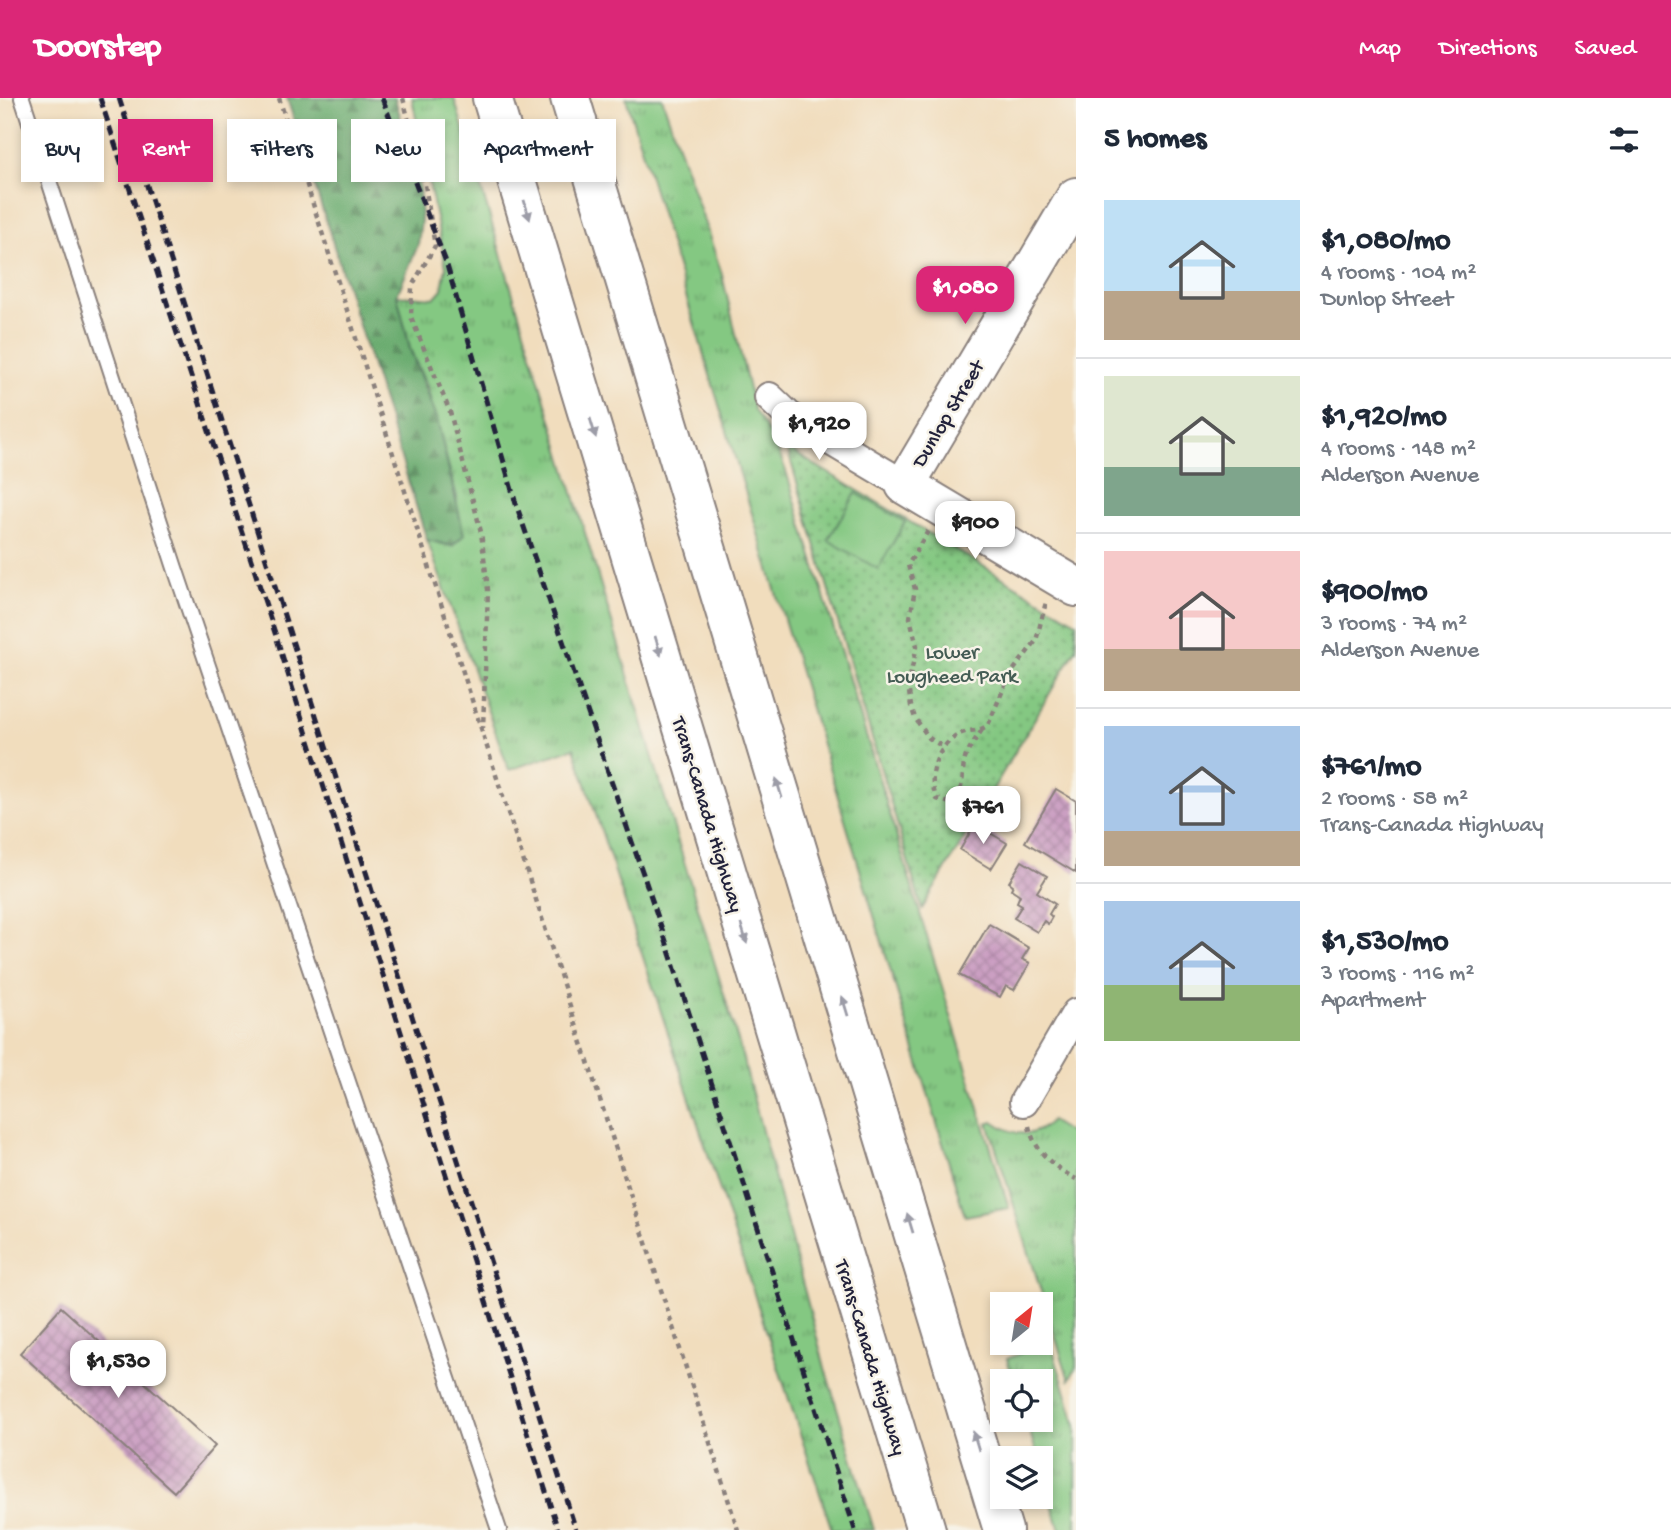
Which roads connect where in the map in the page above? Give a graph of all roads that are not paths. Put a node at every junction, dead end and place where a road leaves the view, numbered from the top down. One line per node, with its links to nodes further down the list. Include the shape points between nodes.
1 (23, 98): 10 (lane, via 175,568)
2 (492, 98): 11 (main road, Trans-Canada Highway, one-way to 11)
3 (570, 98): 12 (main road, one-way to 3)
4 (1076, 197): 6 (main road, Dunlop Street)
5 (769, 397): 6 (street, via 789,416)
6 (905, 485): 7 (main road)
7 (1069, 582)
8 (1076, 1013): 9 (street)
9 (1024, 1101)
10 (499, 1530)
11 (926, 1530)
12 (1003, 1530)

